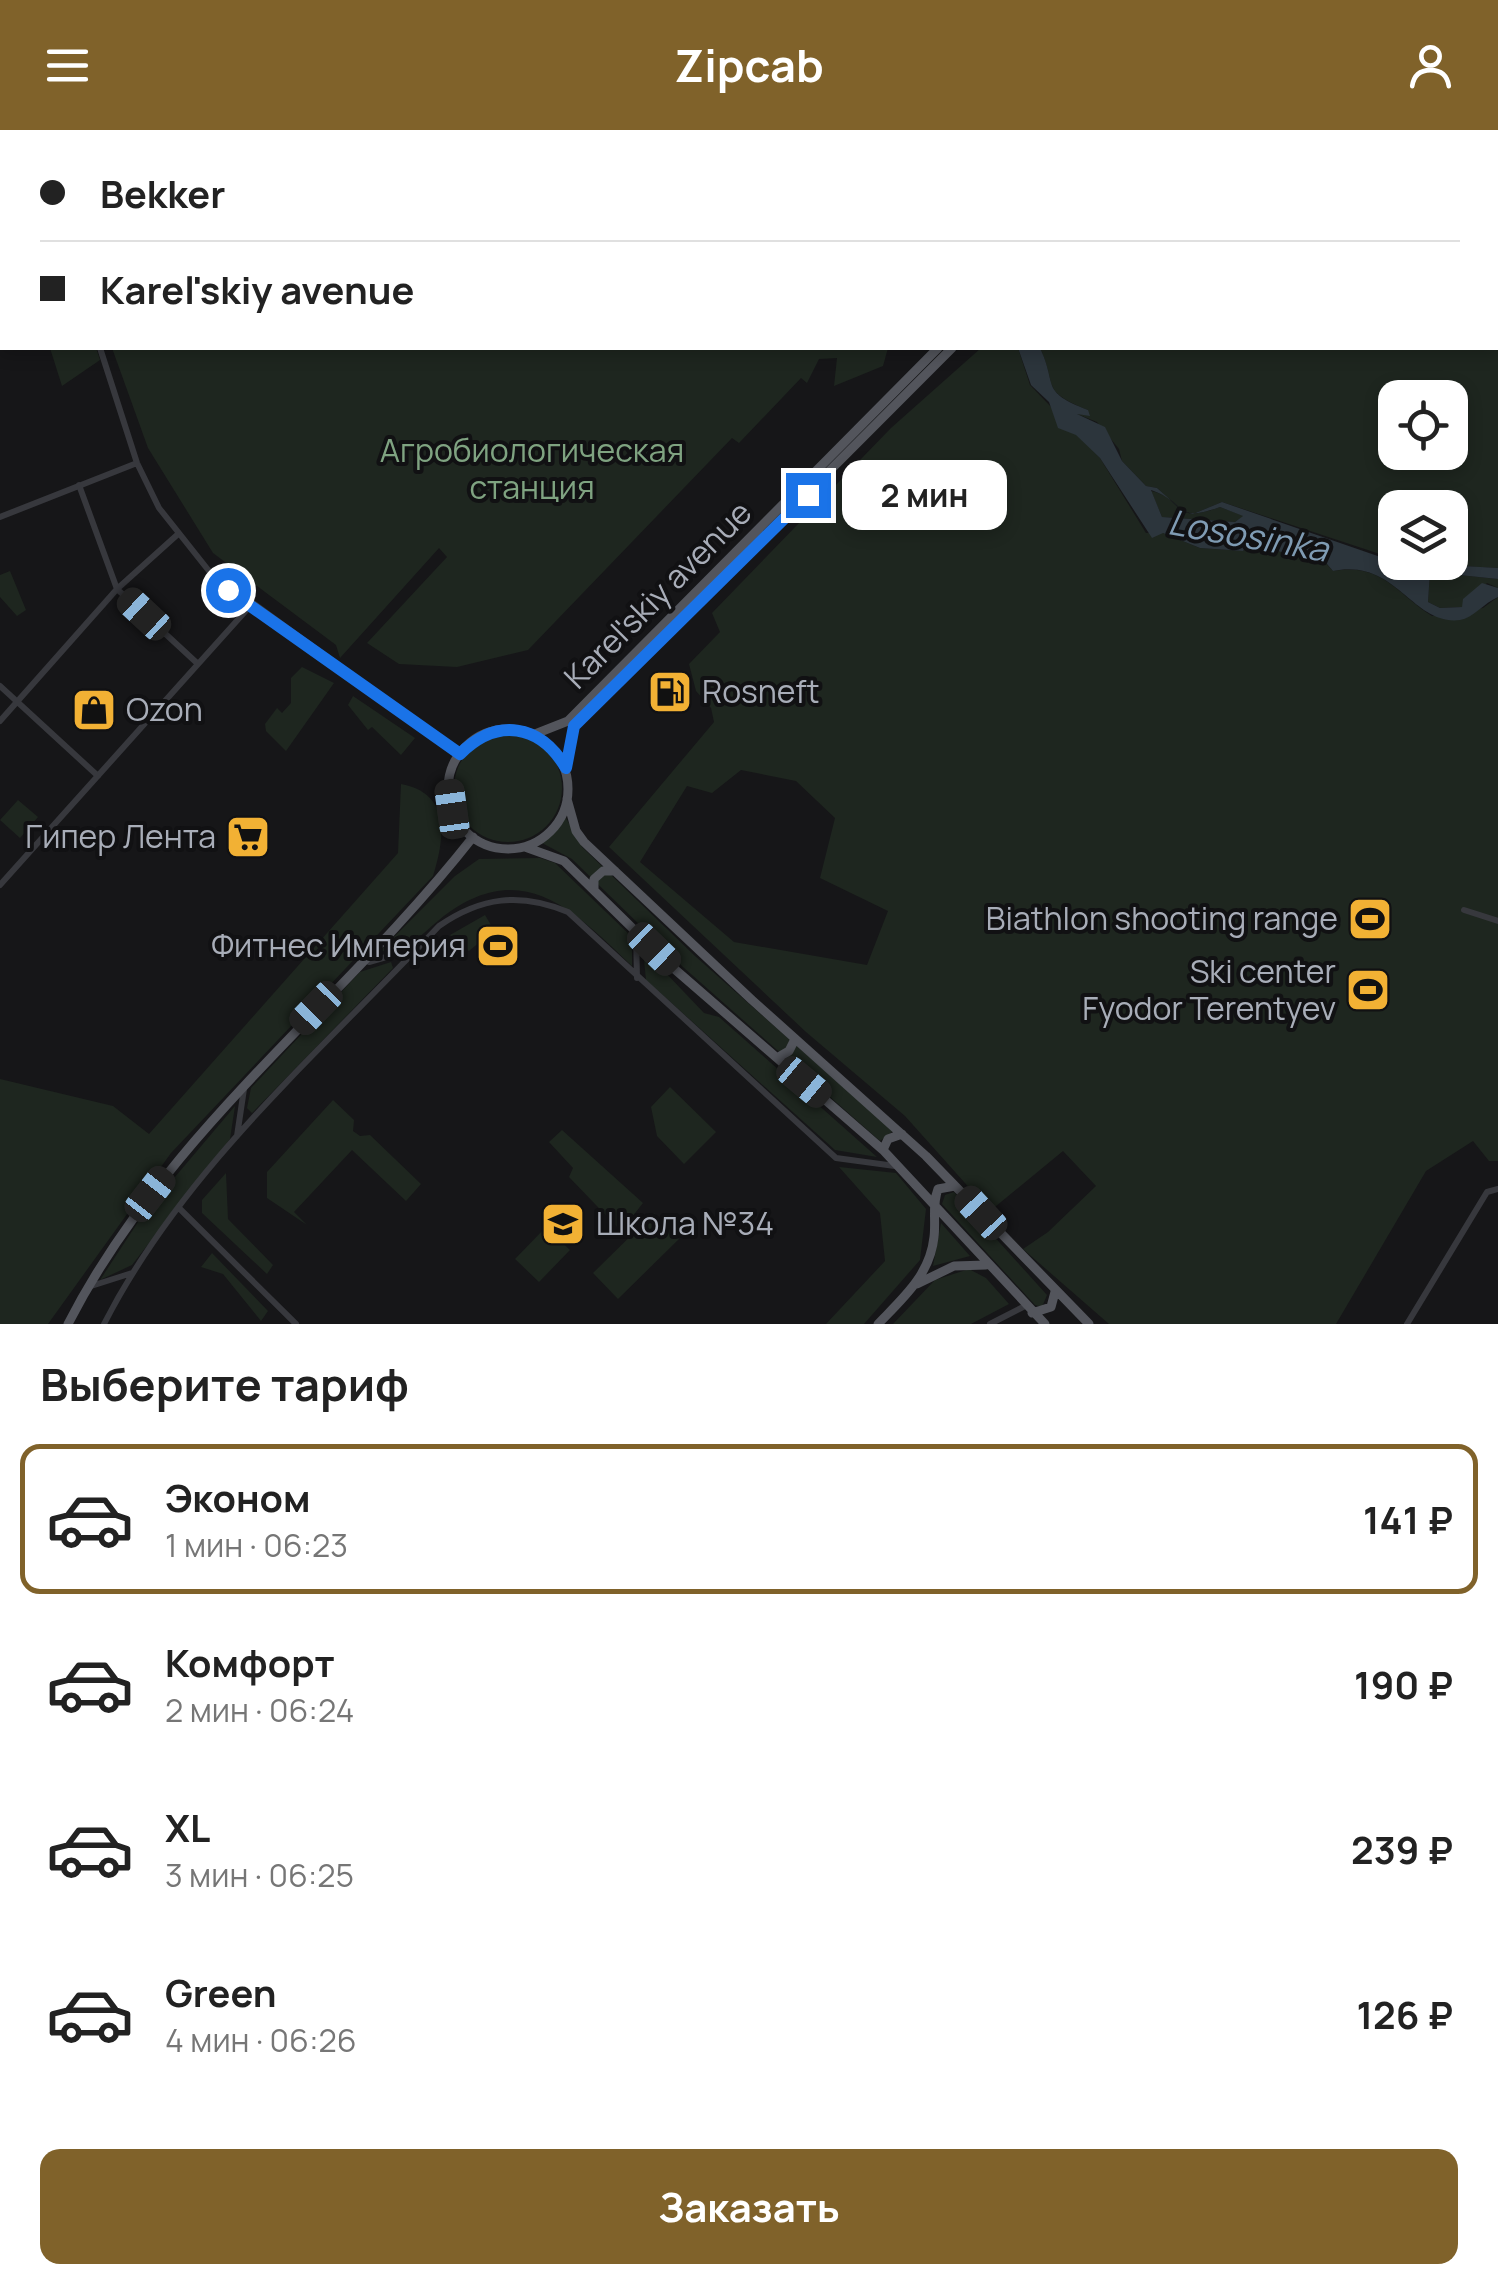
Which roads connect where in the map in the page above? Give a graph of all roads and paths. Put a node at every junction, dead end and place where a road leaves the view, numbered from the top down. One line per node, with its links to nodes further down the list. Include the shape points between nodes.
1 (101, 350): 5 (street)
2 (936, 350): 4 (main road)
3 (950, 350): 4 (main road)
4 (899, 395): 9 (main road, Karel'skiy avenue)
5 (137, 462): 6 (street); 8 (street)
6 (79, 486): 7 (street); 10 (street)
7 (0, 517)
8 (177, 535): 10 (street); 11 (street)
9 (756, 540): 16 (main road, Karel'skiy avenue, via 568,720); 18 (main road, Karel'skiy avenue, via 574,726)
10 (117, 589): 12 (street); 14 (street)
11 (250, 606): 12 (street); 17 (street)
12 (198, 664): 19 (street)
13 (0, 686): 14 (street)
14 (17, 702): 15 (street); 19 (street)
15 (0, 721)
16 (535, 734): 17 (main road, via 493,731); 18 (main road)
17 (460, 754): 21 (main road, via 448,785 452,809)
18 (566, 768): 20 (main road)
19 (98, 776): 24 (street)
20 (568, 799): 22 (main road, via 550,830); 23 (main road, via 576,831)
21 (473, 836): 22 (main road, via 503,849); 30 (main road)
22 (525, 847): 25 (main road, via 564,862)
23 (615, 871): 25 (main road, via 594,879); 32 (main road)
24 (0, 885)
25 (594, 890): 28 (main road)
26 (1464, 910): 27 (street)
27 (1498, 921)
28 (636, 932): 31 (street); 33 (main road)
29 (418, 948): 30 (street); 31 (street, via 466,909 532,899 568,912); 36 (street)
30 (363, 959): 34 (main road)
31 (637, 978): 38 (street, via 836,1158)
32 (794, 1038): 33 (main road, via 789,1052); 35 (main road)
33 (777, 1058): 37 (main road)
34 (245, 1083): 36 (street); 46 (main road, via 138,1209)
35 (902, 1134): 37 (main road, via 888,1139); 39 (main road)
36 (237, 1137): 42 (street)
37 (883, 1150): 38 (main road)
38 (899, 1166): 41 (main road)
39 (956, 1186): 41 (main road, via 938,1189); 47 (main road)
40 (1498, 1190): 56 (street, via 1486,1192)
41 (935, 1205): 43 (main road); 45 (main road, via 932,1250)
42 (178, 1208): 44 (street); 51 (street)
43 (988, 1265): 45 (main road, via 954,1266); 48 (main road)
44 (132, 1273): 46 (street); 50 (street)
45 (914, 1286): 52 (main road)
46 (86, 1287): 49 (main road)
47 (1055, 1292): 48 (main road, via 1051,1307); 55 (main road)
48 (1029, 1309): 53 (street); 54 (main road)
49 (68, 1324)
50 (104, 1324)
51 (296, 1324)
52 (878, 1324)
53 (990, 1324)
54 (1045, 1324)
55 (1090, 1324)
56 (1407, 1324)

